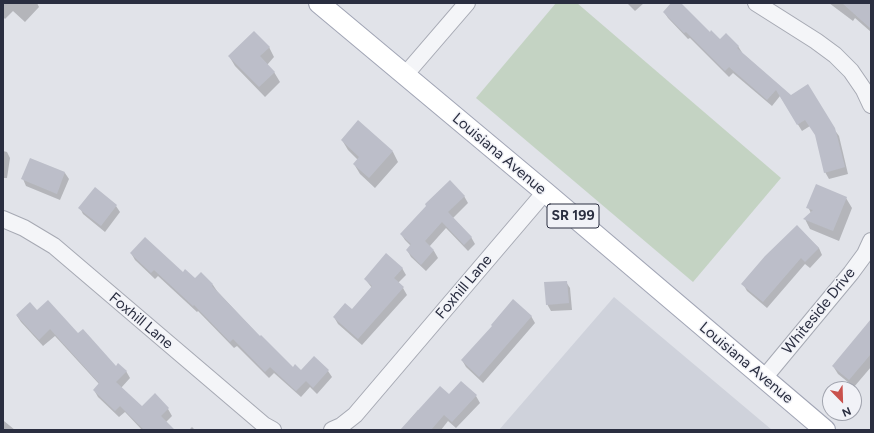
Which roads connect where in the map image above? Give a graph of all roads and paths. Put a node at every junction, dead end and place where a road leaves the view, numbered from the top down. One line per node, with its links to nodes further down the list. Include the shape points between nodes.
1 (320, 3): 4 (main road, Louisiana Avenue / SR 199)
2 (466, 3): 4 (street)
3 (756, 3): 5 (street, via 834,55 851,71)
4 (405, 75): 6 (main road, Louisiana Avenue / SR 199)
5 (871, 105)
6 (545, 192): 9 (main road, Louisiana Avenue / SR 199); 11 (street, Foxhill Lane, via 355,415)
7 (3, 219): 10 (street, Foxhill Lane, via 54,246)
8 (871, 241): 9 (street, Whiteside Drive, via 851,273)
9 (764, 378): 12 (main road, Louisiana Avenue / SR 199)
10 (273, 430)
11 (332, 430)
12 (825, 430)

